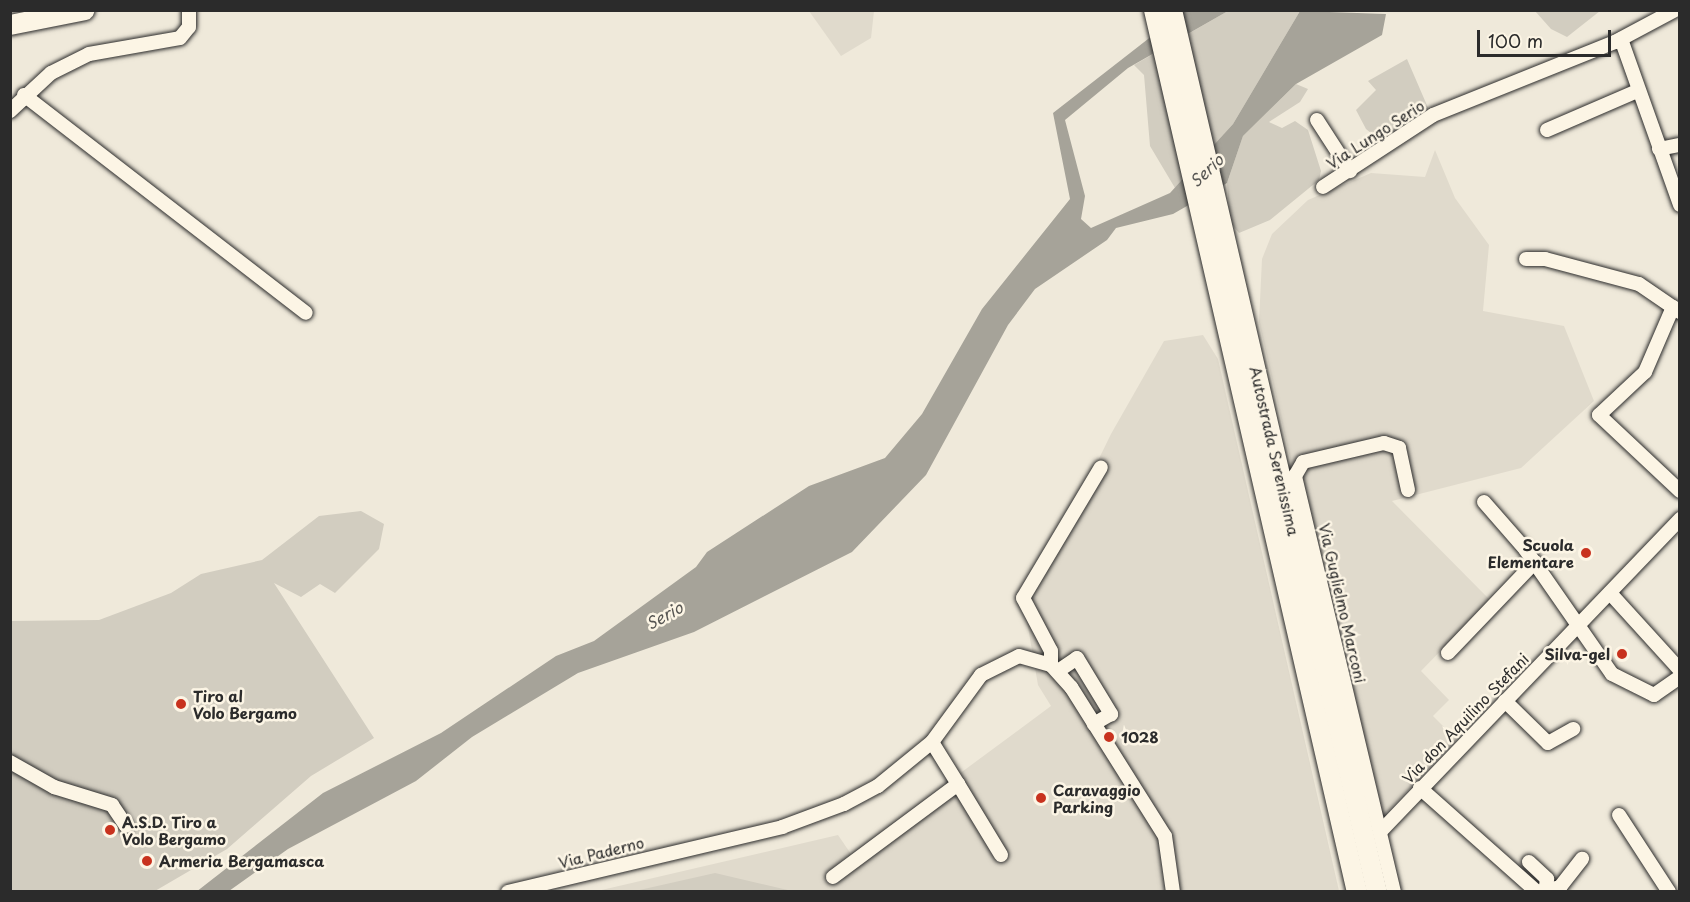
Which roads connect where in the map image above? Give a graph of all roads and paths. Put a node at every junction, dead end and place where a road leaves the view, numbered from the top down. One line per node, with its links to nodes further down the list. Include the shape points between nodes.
1 (43, 10): 7 (highway)
2 (85, 10): 8 (highway)
3 (1154, 10): 52 (highway, Autostrada Serenissima)
4 (1172, 10): 53 (highway, Autostrada Serenissima)
5 (1675, 10): 9 (street, Via Lungo Serio)
6 (190, 11): 11 (street, via 189,27 180,38 89,54)
7 (10, 16)
8 (10, 25)
9 (1621, 39): 10 (street); 17 (street, Via Lungo Serio, via 1433,115)
10 (1637, 91): 14 (street); 16 (street)
11 (24, 95): 12 (street); 22 (street)
12 (10, 111)
13 (1317, 120): 17 (street)
14 (1547, 130)
15 (1680, 145): 16 (street)
16 (1659, 149): 19 (street)
17 (1350, 171): 18 (street, Via Lungo Serio)
18 (1323, 187)
19 (1680, 205)
20 (1526, 259): 21 (street, via 1545,259 1639,284)
21 (1676, 309): 25 (street, via 1645,372 1599,415)
22 (306, 313)
23 (1101, 467): 32 (street, via 1023,598 1051,651)
24 (1408, 490): 44 (street, Via Guglielmo Marconi, via 1399,448 1384,443 1303,462 1296,476)
25 (1680, 491)
26 (1484, 502): 28 (street)
27 (1680, 519): 29 (street, Via don Aquilino Stefani)
28 (1535, 562): 30 (street); 31 (street)
29 (1610, 593): 30 (street, Via don Aquilino Stefani); 33 (street)
30 (1578, 627): 34 (street, via 1622,683 1654,695); 35 (street, Via don Aquilino Stefani)
31 (1448, 652)
32 (1054, 668): 36 (street); 36 (street, via 1077,658 1111,714); 38 (street, Via Paderno, via 1019,656 992,666)
33 (1680, 670)
34 (1680, 677)
35 (1505, 700): 37 (street, via 1548,743); 41 (street, Via don Aquilino Stefani)
36 (1094, 724): 51 (street, via 1165,836)
37 (1574, 729)
38 (932, 742): 40 (street); 50 (street, Via Paderno, via 878,786 803,821)
39 (10, 762): 43 (street, via 54,787 112,805)
40 (958, 784): 45 (street); 48 (street)
41 (1420, 788): 44 (street, Via don Aquilino Stefani); 49 (street)
42 (1619, 815): 55 (street)
43 (126, 826)
44 (1379, 826): 54 (street, Via Guglielmo Marconi)
45 (1001, 855)
46 (1582, 858): 49 (street)
47 (1529, 862): 49 (street, via 1547,879)
48 (833, 877)
49 (1543, 890)
50 (508, 891)
51 (1173, 891)
52 (1357, 891)
53 (1377, 891)
54 (1394, 891)
55 (1669, 891)

